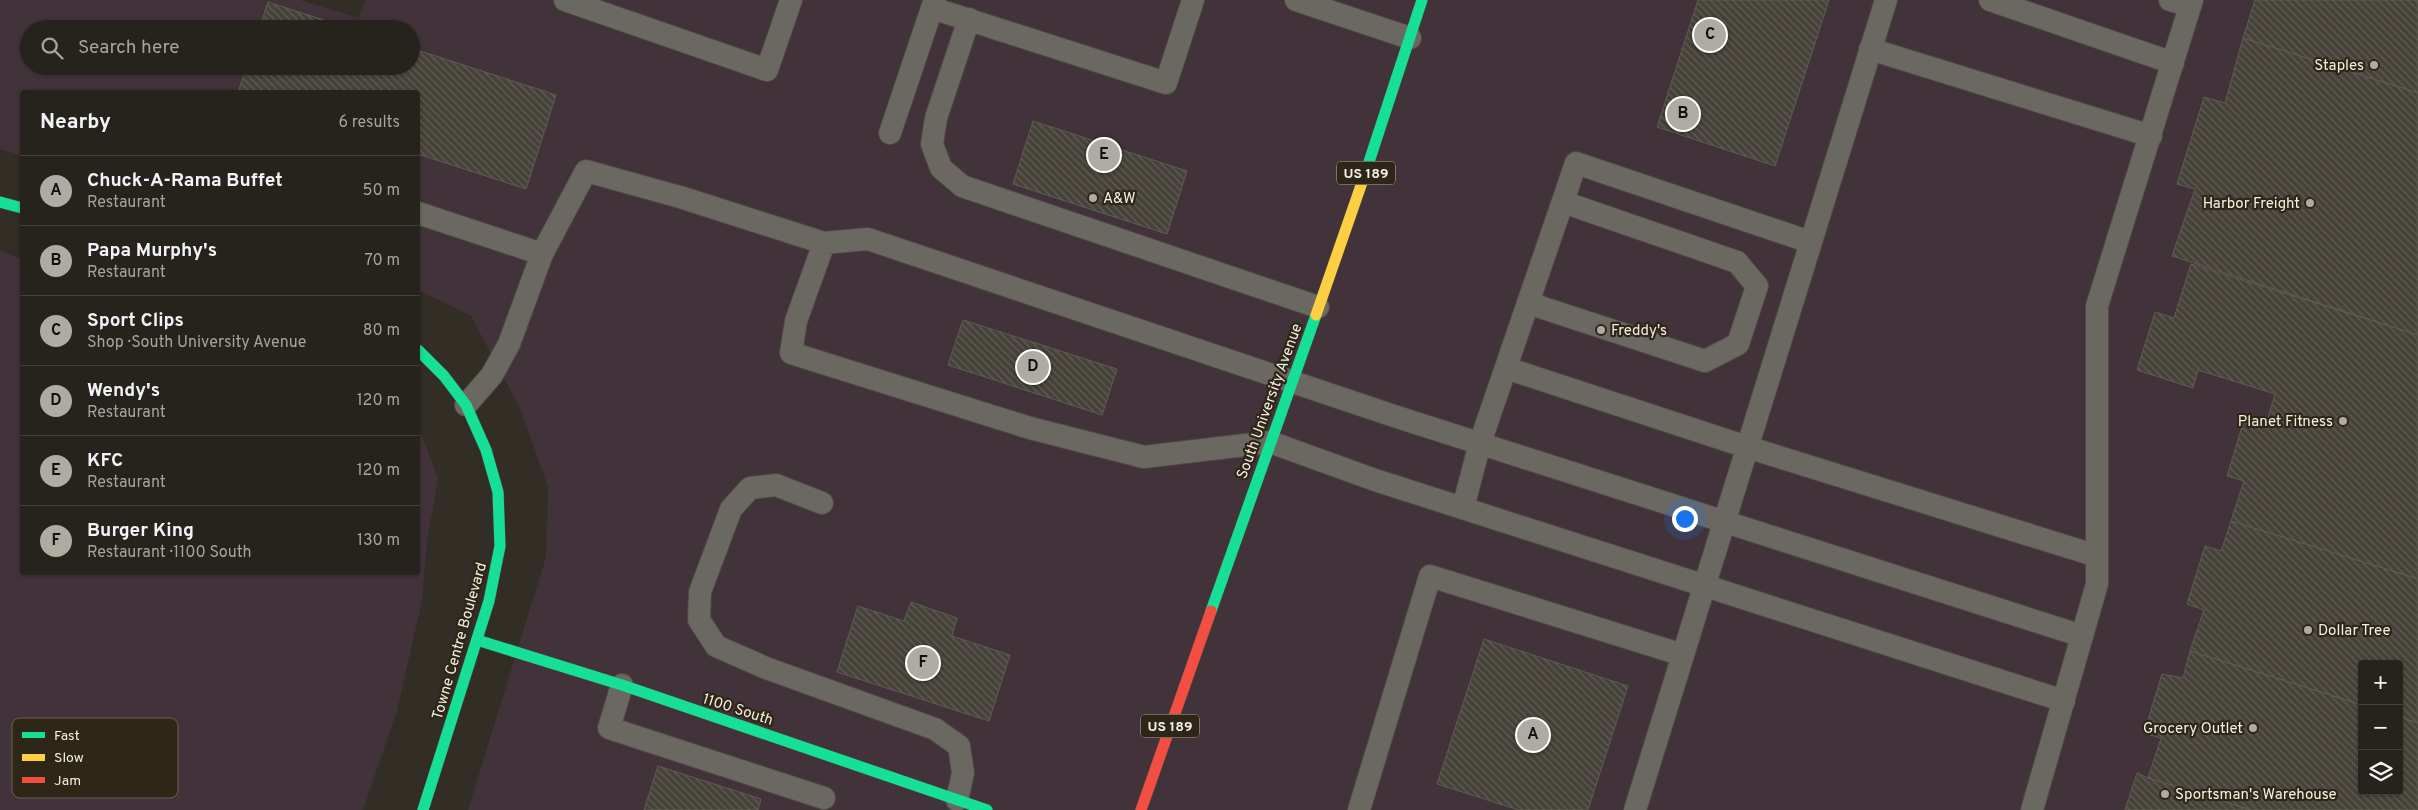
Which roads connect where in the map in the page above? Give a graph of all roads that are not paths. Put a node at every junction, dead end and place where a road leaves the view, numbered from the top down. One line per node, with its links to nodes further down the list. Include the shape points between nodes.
1 (564, 0): 2 (lane, via 767,70)
2 (791, 0)
3 (1193, 0): 10 (lane, via 1166,83)
4 (1296, 0): 11 (lane)
5 (1422, 0): 11 (main road, South University Avenue / US 189)
6 (1886, 0): 12 (lane)
7 (1990, 0): 13 (lane)
8 (2184, 2): 13 (lane)
9 (934, 4): 10 (lane); 14 (lane)
10 (968, 19): 24 (lane, via 936,118 932,144 941,168 962,186)
11 (1410, 38): 24 (main road, South University Avenue / US 189)
12 (1870, 49): 15 (lane); 20 (lane)
13 (2173, 64): 15 (lane)
14 (890, 133)
15 (2151, 136): 35 (lane, via 2097,306)
16 (0, 202): 18 (main road)
17 (1563, 202): 20 (lane, via 1576,163); 23 (lane); 23 (lane, via 1737,262 1757,286 1738,344 1705,361)
18 (20, 207)
19 (420, 214): 22 (lane)
20 (1810, 242): 31 (lane)
21 (824, 243): 22 (lane, via 586,171); 27 (lane, via 868,239); 29 (lane, via 796,321 791,353 1030,428 1144,457)
22 (542, 254): 28 (lane, via 509,344 492,375)
23 (1528, 303): 26 (lane)
24 (1318, 307): 27 (main road, South University Avenue / US 189)
25 (420, 352): 28 (main road, Towne Centre Boulevard)
26 (1506, 368): 30 (lane); 31 (lane)
27 (1292, 381): 29 (main road, South University Avenue / US 189); 30 (lane)
28 (466, 405): 38 (main road, Towne Centre Boulevard, via 486,450 498,492 500,524 497,571)
29 (1270, 442): 33 (lane); 46 (main road, South University Avenue / US 189)
30 (1480, 443): 33 (lane); 34 (lane)
31 (1747, 447): 34 (lane); 35 (lane)
32 (822, 503): 43 (lane, via 776,485 750,488 731,509 700,592 699,620 716,646 766,668 935,729 959,746 962,772)
33 (1463, 508): 36 (lane)
34 (1724, 520): 36 (lane); 37 (lane)
35 (2097, 556): 37 (lane, via 2097,584)
36 (1704, 585): 39 (lane); 41 (lane)
37 (2082, 636): 41 (lane)
38 (478, 640): 40 (main road, 1100 South); 44 (main road, Towne Centre Boulevard)
39 (1683, 655): 47 (lane, via 1430,576); 48 (lane)
40 (622, 685): 42 (lane, via 609,728); 43 (main road, 1100 South)
41 (2064, 701): 49 (lane)
42 (824, 798)
43 (957, 800): 45 (main road, 1100 South)
44 (423, 810)
45 (987, 810)
46 (1141, 810)
47 (1360, 810)
48 (1635, 810)
49 (2032, 810)

